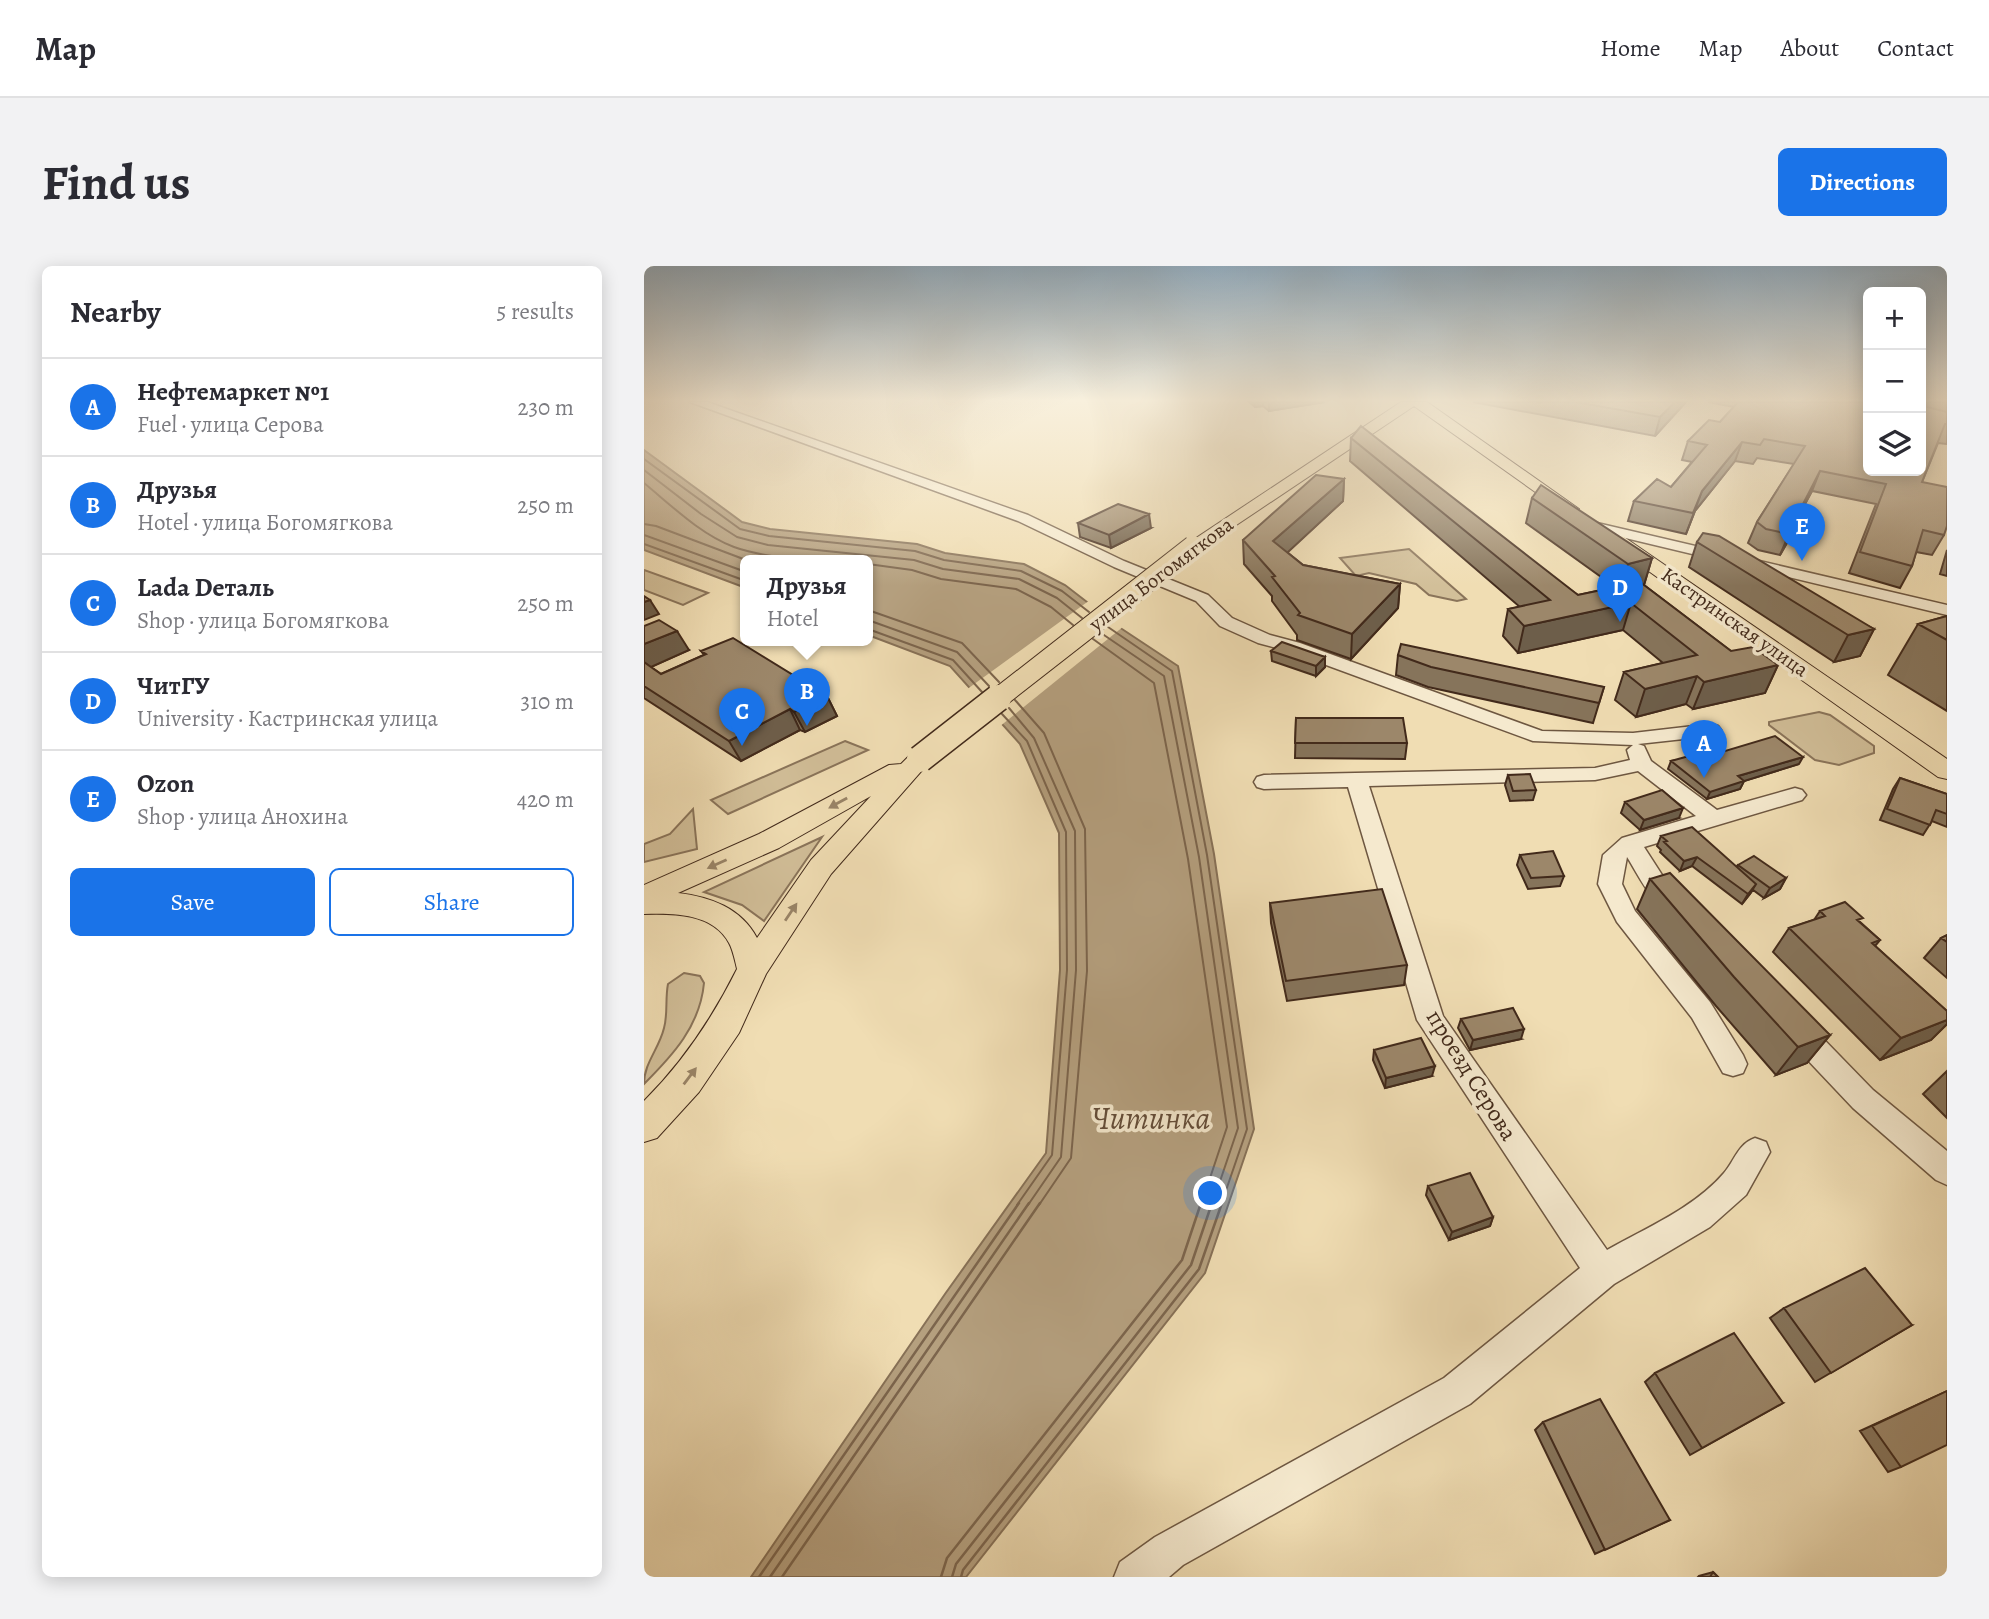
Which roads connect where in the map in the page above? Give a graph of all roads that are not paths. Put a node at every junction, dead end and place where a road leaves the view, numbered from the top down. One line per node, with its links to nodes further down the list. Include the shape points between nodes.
1 (868, 463): 7 (street, via 1023,518 1202,598 1226,622 1265,639 1540,737)
2 (1318, 463): 8 (main road, улица Богомягкова, bridge, via 1193,546)
3 (1506, 463): 4 (main road, Кастринская улица)
4 (1597, 527): 5 (street); 10 (main road, Кастринская улица)
5 (1947, 610)
6 (1711, 730): 7 (street)
7 (1633, 739): 9 (street)
8 (920, 759): 16 (main road, one-way to 16, via 769,841); 19 (main road, one-way to 8, via 821,867)
9 (1642, 764): 11 (street, via 1595,774); 14 (street)
10 (1947, 771)
11 (1356, 779): 12 (street); 25 (street, проезд Серова, via 1432,1020)
12 (1264, 782)
13 (1795, 795): 14 (street)
14 (1711, 817): 15 (street)
15 (1630, 843): 18 (street, via 1656,884); 21 (street, via 1614,855 1610,884 1626,916 1701,1010)
16 (644, 897)
17 (644, 903): 19 (main road, via 678,902 719,915 740,934)
18 (1693, 922)
19 (753, 969): 22 (main road, one-way to 19, via 687,1081 727,1023)
20 (1777, 1009): 24 (street, via 1863,1099)
21 (1733, 1064)
22 (644, 1126)
23 (1755, 1152): 25 (street, via 1735,1184 1699,1216)
24 (1947, 1170)
25 (1602, 1272): 26 (street, via 1457,1391 1168,1551)
26 (1135, 1577)

